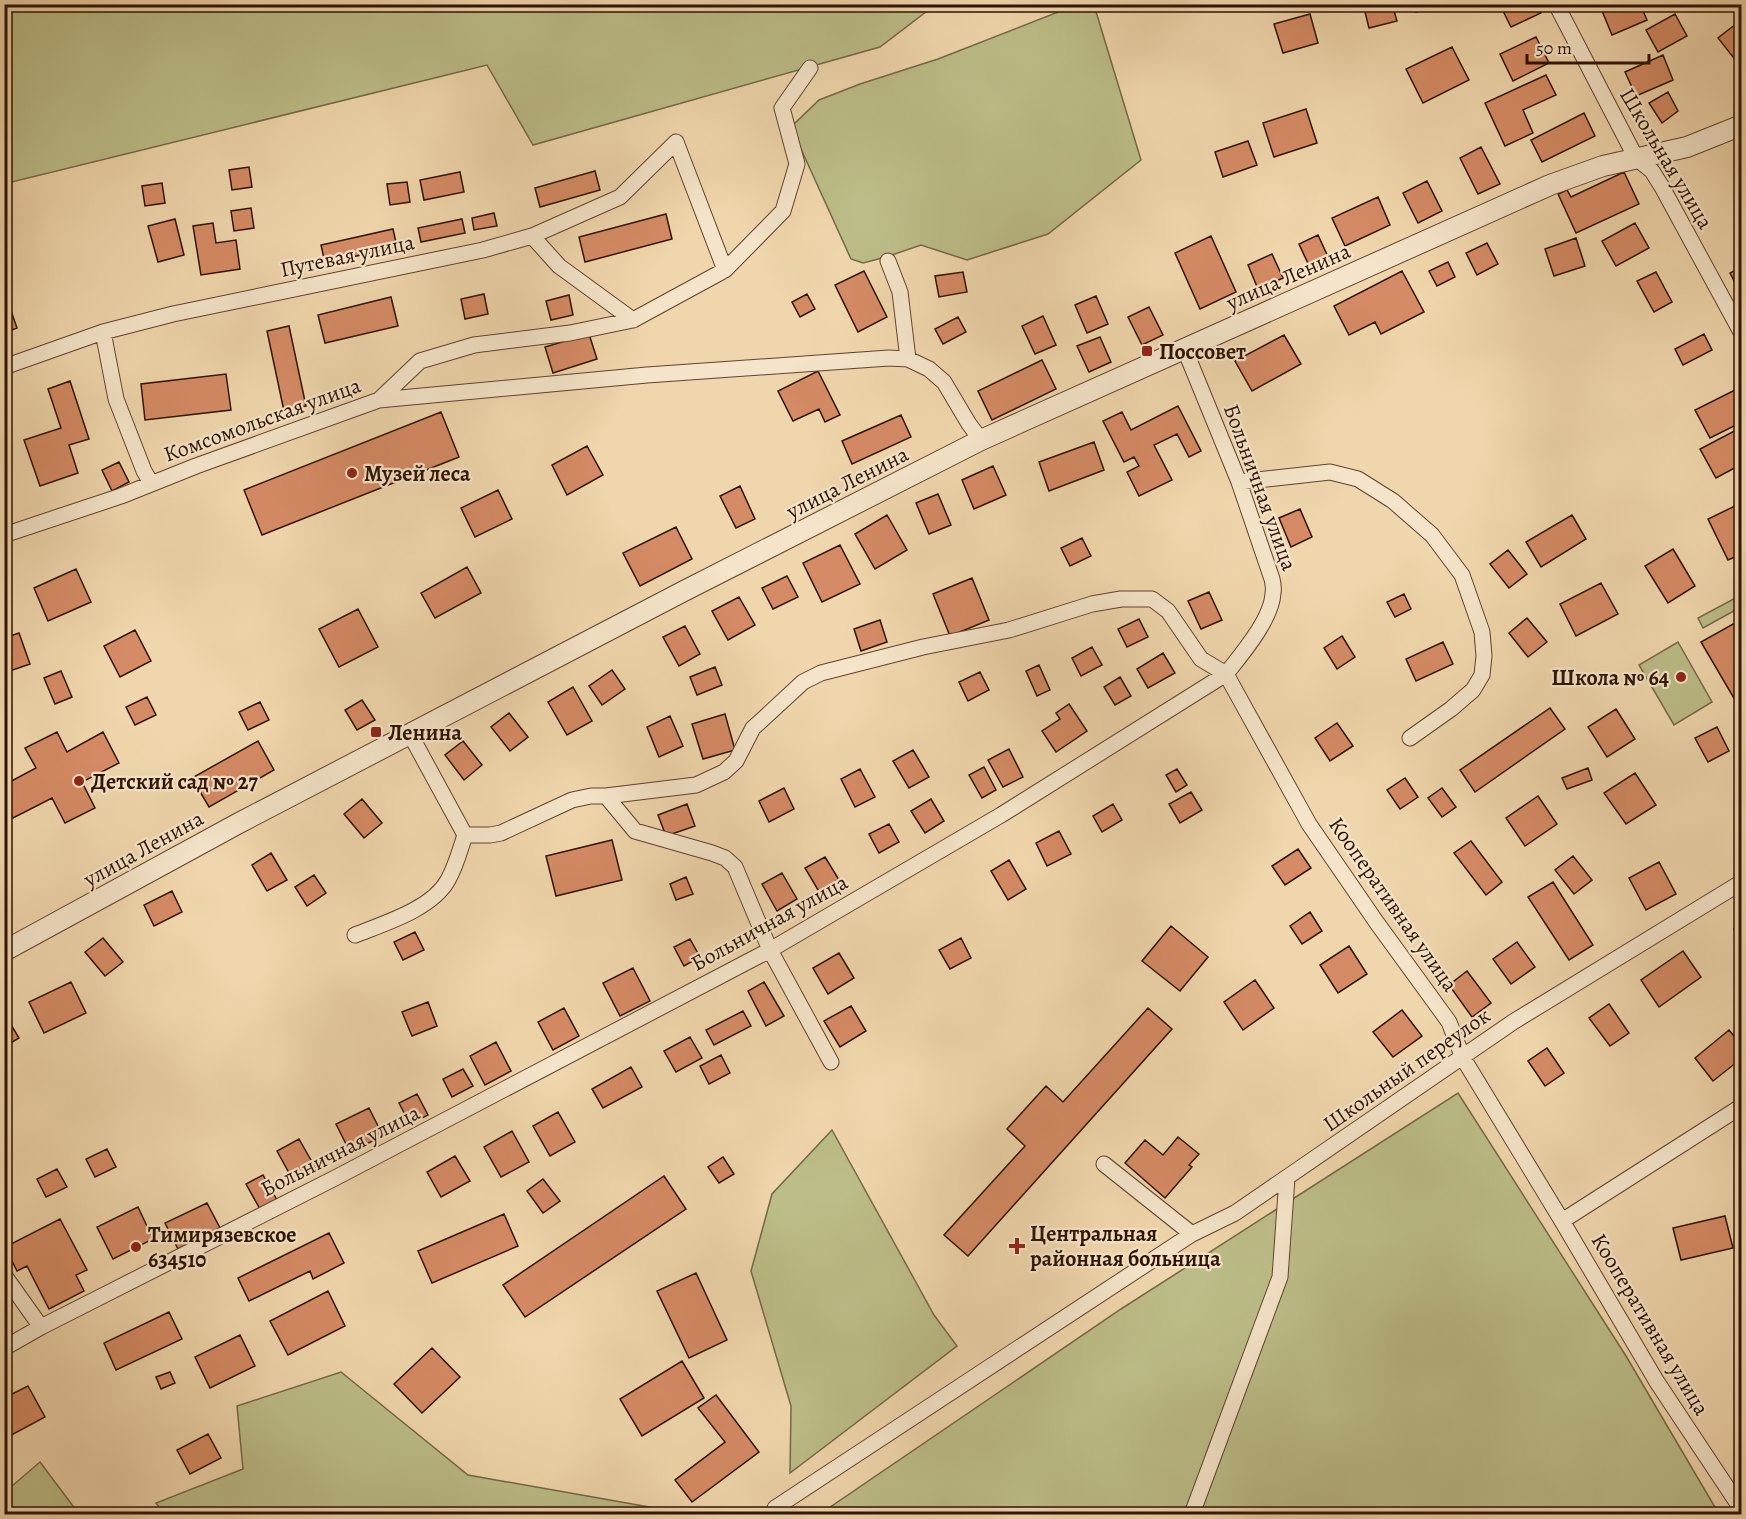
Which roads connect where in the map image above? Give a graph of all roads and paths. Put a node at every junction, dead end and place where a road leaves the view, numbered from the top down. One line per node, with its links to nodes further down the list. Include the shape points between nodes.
1 (1556, 4): 4 (street, Школьная улица)
2 (810, 68): 7 (street, Комсомольская улица, via 782,108 797,165 783,212)
3 (1742, 125): 4 (street, улица Ленина, via 1687,147)
4 (1636, 158): 10 (street, Школьная улица, via 1653,171); 11 (street, улица Ленина, via 1550,185)
5 (532, 236): 7 (street, Путевая улица, via 620,197 676,142); 8 (street, via 559,266); 9 (street, Путевая улица)
6 (888, 261): 12 (street, via 900,292)
7 (725, 270): 8 (street, Комсомольская улица)
8 (633, 320): 14 (street, Комсомольская улица, via 570,333 474,345 420,361)
9 (103, 332): 13 (street, Путевая улица); 17 (street, via 116,399)
10 (1742, 334)
11 (1185, 350): 15 (street, улица Ленина); 16 (street, Больничная улица)
12 (908, 359): 14 (street, via 647,375); 15 (street, via 944,382)
13 (4, 367)
14 (379, 400): 17 (street, Комсомольская улица)
15 (981, 441): 20 (street, улица Ленина)
16 (1239, 482): 19 (street, Больничная улица, via 1274,594 1250,644); 21 (street, via 1330,472 1358,479 1393,501 1432,535 1462,575 1482,632 1482,675 1473,690)
17 (151, 483): 18 (street, Комсомольская улица)
18 (4, 535)
19 (1226, 674): 22 (street, via 1201,659 1168,611 1152,599 1092,604 1009,630 821,673 803,682 753,728 736,761 724,772 696,785); 26 (street, Больничная улица, via 1001,815); 28 (street, Кооперативная улица, via 1310,824 1449,1022)
20 (410, 734): 23 (street); 27 (street, улица Ленина)
21 (1410, 738)
22 (606, 796): 23 (street, via 572,800 501,833); 26 (street, via 635,831 712,853 735,867)
23 (465, 835): 25 (street, via 447,882 433,897 412,911)
24 (1742, 882): 28 (street, Школьный переулок)
25 (356, 935)
26 (770, 950): 29 (street); 36 (street, Больничная улица)
27 (4, 951)
28 (1462, 1058): 32 (street, Школьный переулок); 33 (street, Кооперативная улица)
29 (831, 1062)
30 (1742, 1106): 33 (street, Кооперативная улица)
31 (1104, 1164): 34 (street)
32 (1287, 1178): 34 (street, Школьный переулок, via 1234,1213); 40 (street, via 1280,1277)
33 (1562, 1221): 39 (street, Кооперативная улица, via 1657,1382)
34 (1192, 1234): 38 (street, Школьный переулок)
35 (4, 1275): 36 (street)
36 (41, 1328): 37 (street, Больничная улица)
37 (4, 1348)
38 (775, 1508)
39 (1742, 1510)
40 (1192, 1515)

